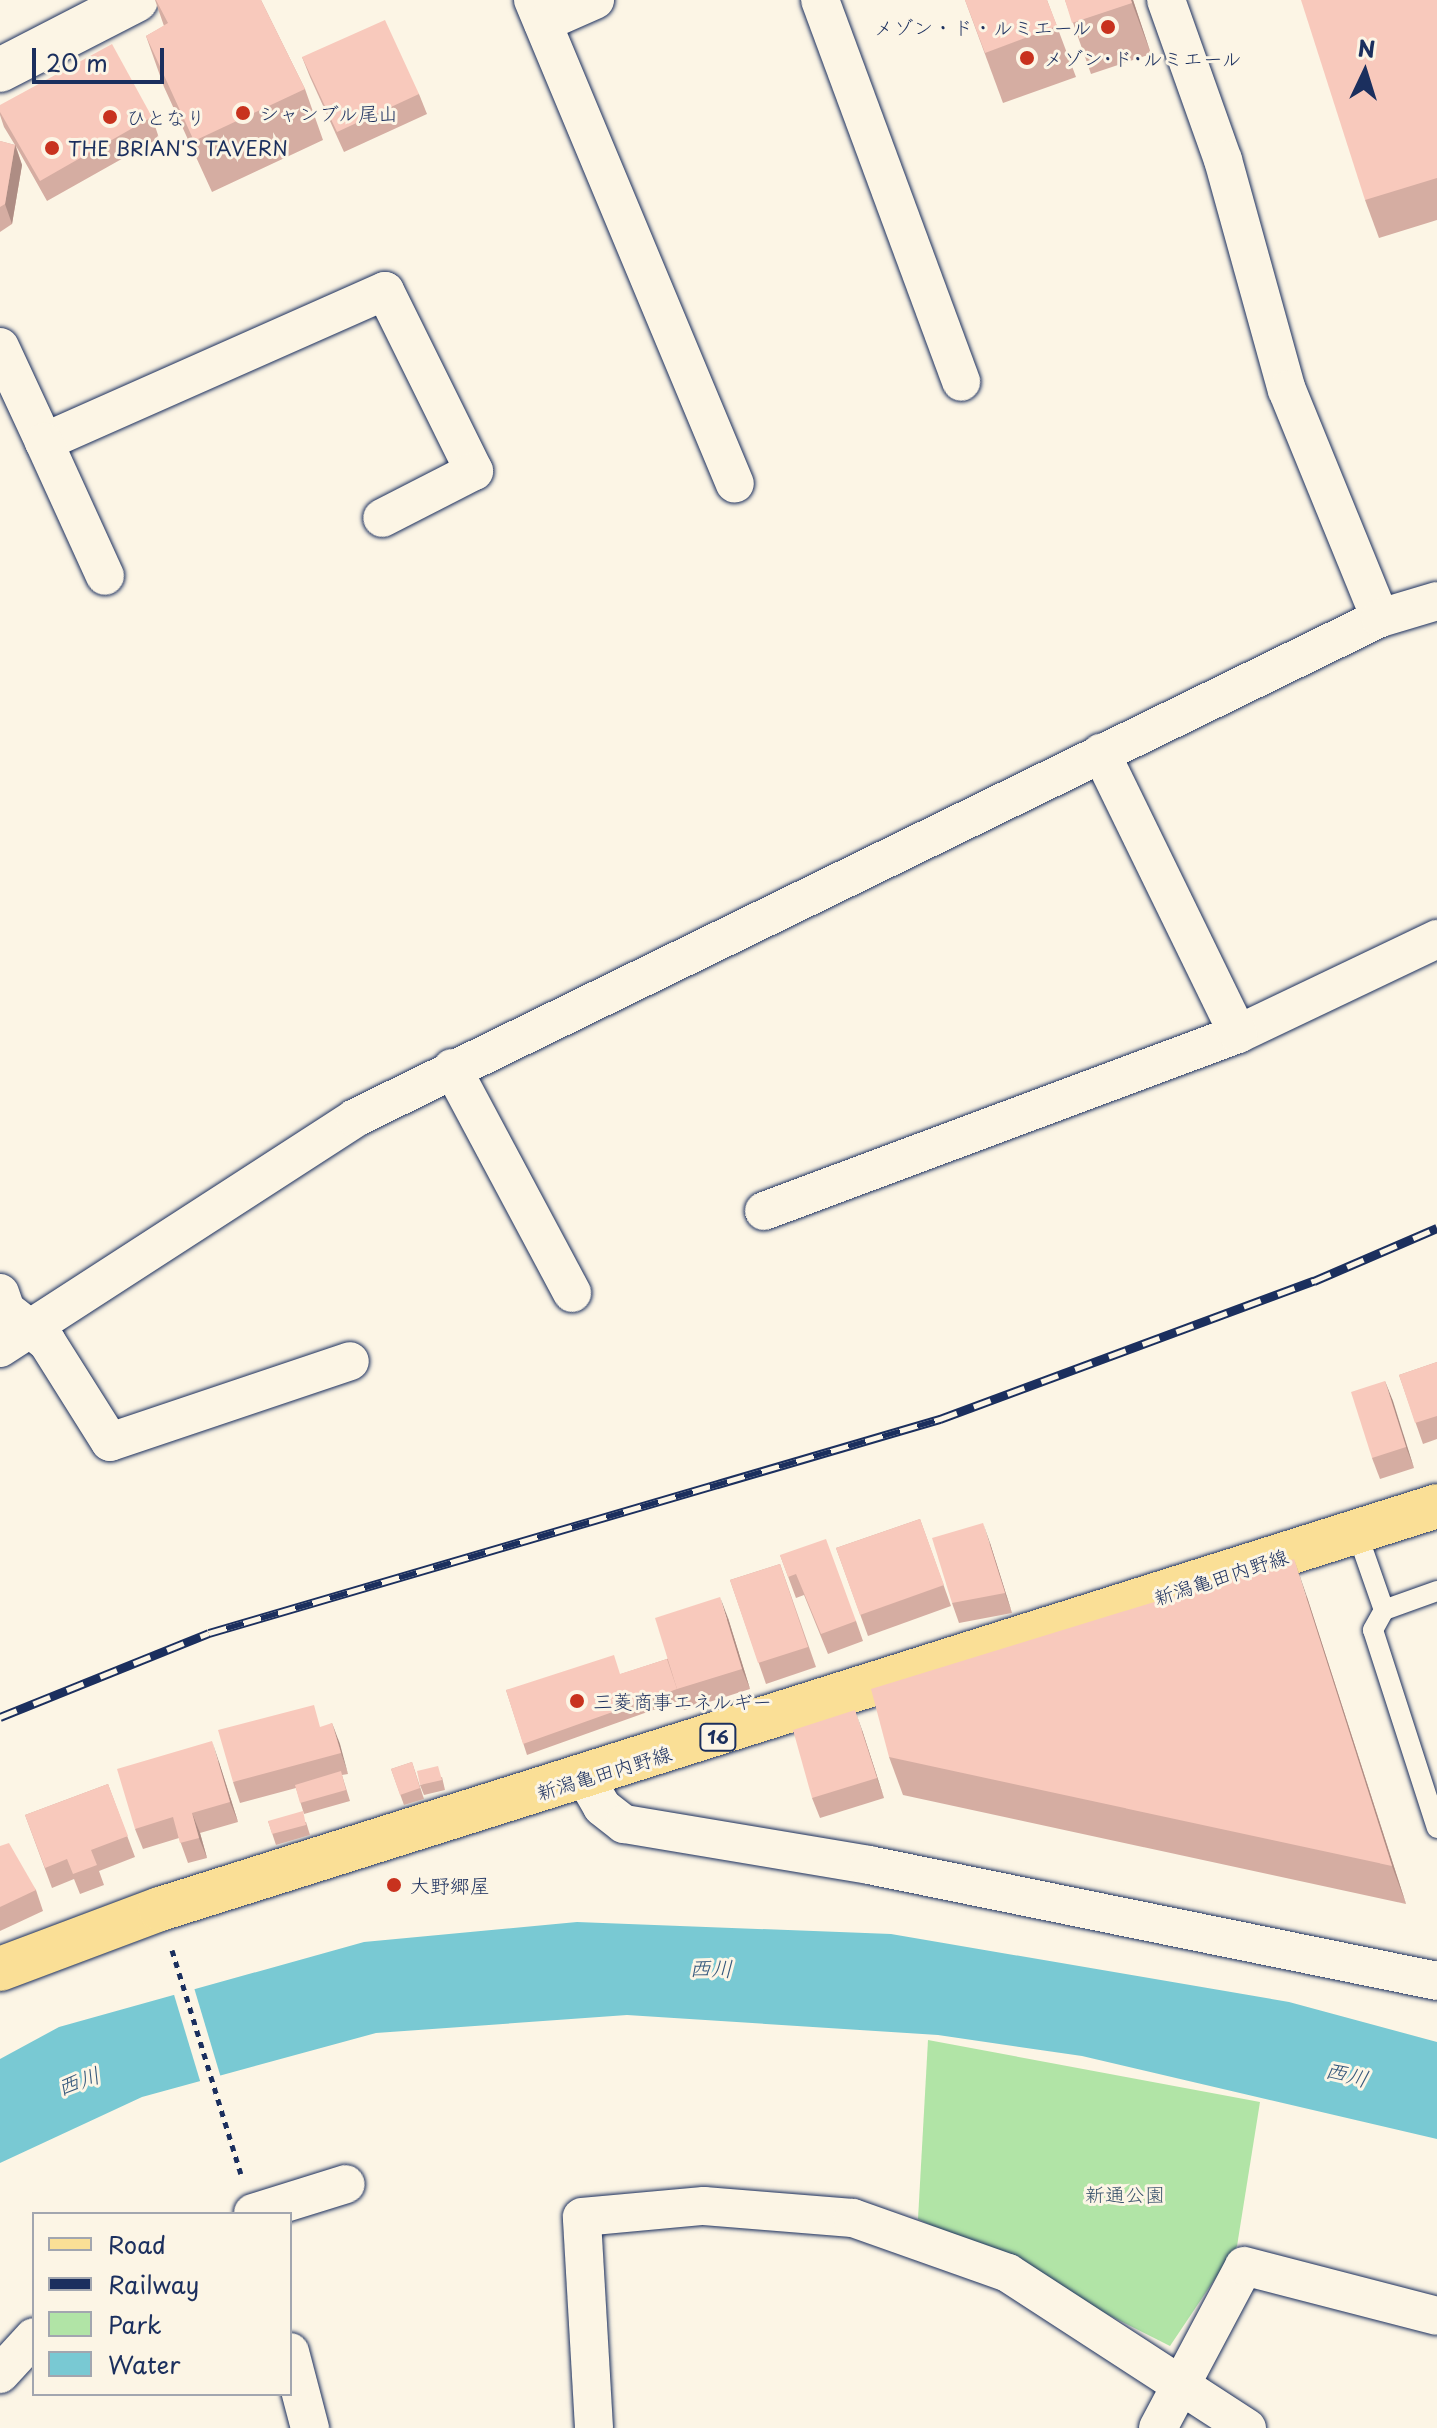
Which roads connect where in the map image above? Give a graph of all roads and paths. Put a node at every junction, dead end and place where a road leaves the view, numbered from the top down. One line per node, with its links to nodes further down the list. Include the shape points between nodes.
1 (136, 0): 6 (street)
2 (595, 0): 5 (street)
3 (820, 0): 8 (street)
4 (1166, 0): 14 (street, via 1223,160 1287,390)
5 (538, 11): 10 (street)
6 (0, 70)
7 (0, 347): 9 (street)
8 (961, 382)
9 (44, 442): 11 (street, via 385,291 474,471); 12 (street)
10 (735, 484)
11 (382, 518)
12 (105, 576)
13 (1437, 601): 14 (street)
14 (1380, 618): 15 (street)
15 (1101, 753): 17 (street); 18 (street)
16 (1437, 939): 17 (street)
17 (1238, 1034): 19 (street)
18 (452, 1068): 21 (street); 22 (street, via 355,1118)
19 (764, 1211)
20 (0, 1293): 22 (street)
21 (572, 1293)
22 (15, 1338): 23 (street, via 110,1442)
23 (350, 1361)
24 (1437, 1506): 25 (main road, 新潟亀田内野線 / 16)
25 (1357, 1533): 27 (lane); 28 (main road, 新潟亀田内野線 / 16)
26 (1437, 1591): 27 (lane)
27 (1384, 1610): 29 (lane, via 1373,1630)
28 (586, 1779): 31 (main road, 新潟亀田内野線 / 16, via 160,1909); 32 (street, via 602,1807 624,1824 869,1865)
29 (1437, 1828)
30 (172, 1951): 34 (path)
31 (0, 1969)
32 (1437, 1981)
33 (346, 2184): 35 (street)
34 (251, 2212)
35 (258, 2212)
36 (1437, 2316): 40 (street, via 1244,2266)
37 (32, 2339): 39 (street)
38 (292, 2360): 41 (street)
39 (0, 2374)
40 (1181, 2382): 42 (street, via 1008,2273 853,2218 689,2207 582,2217); 43 (street); 44 (street)
41 (310, 2428)
42 (594, 2428)
43 (1158, 2428)
44 (1247, 2428)

